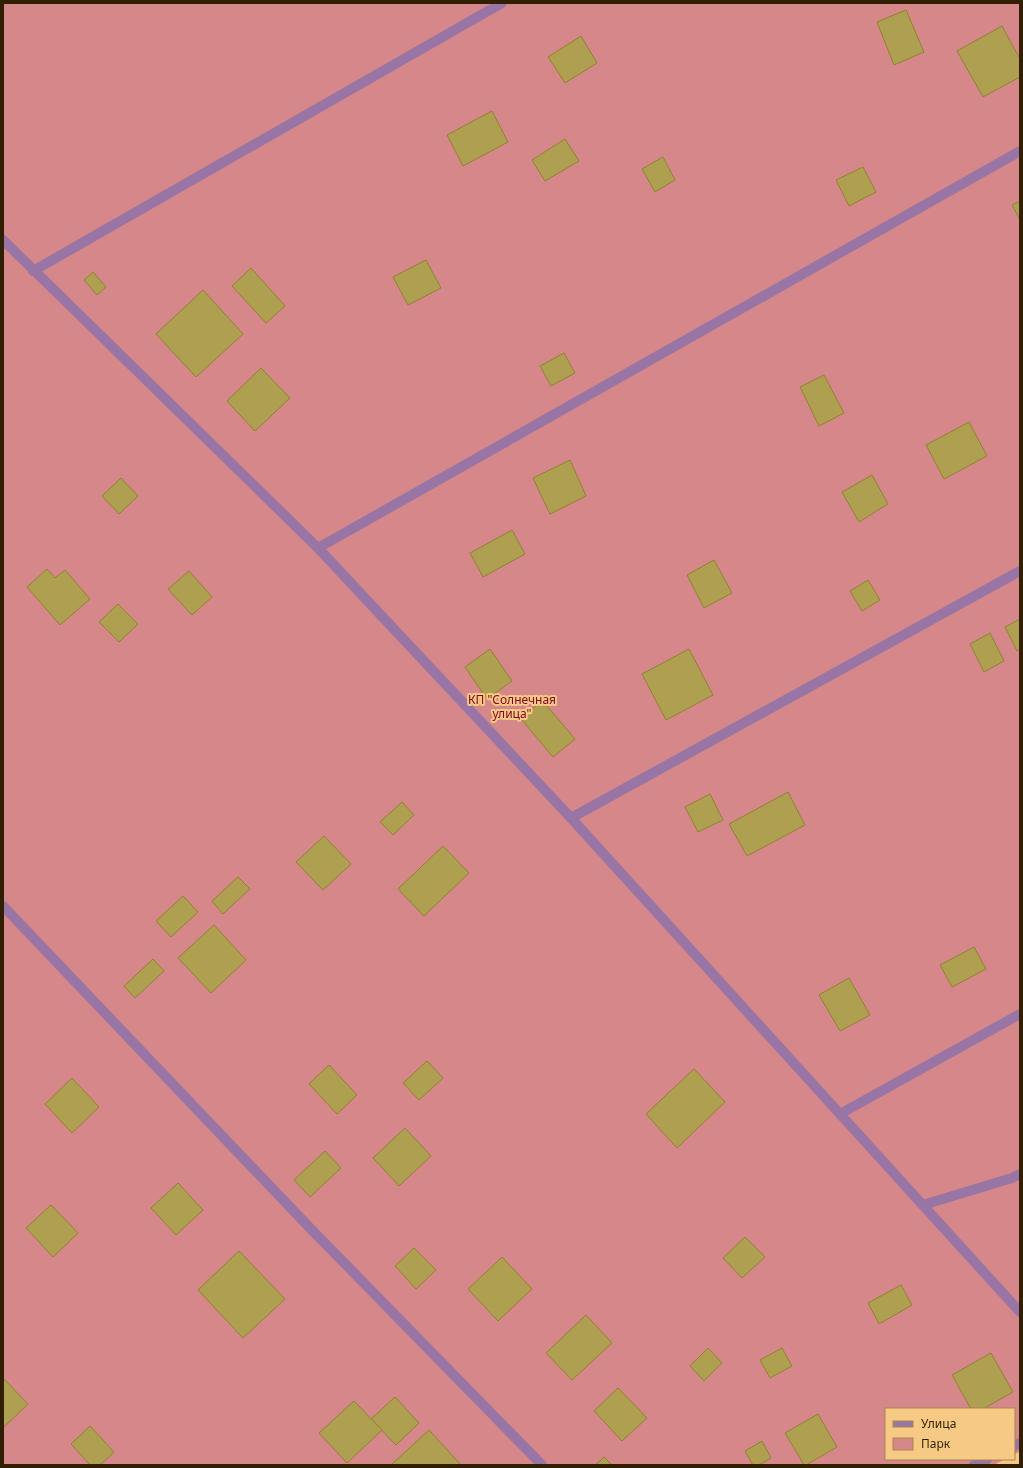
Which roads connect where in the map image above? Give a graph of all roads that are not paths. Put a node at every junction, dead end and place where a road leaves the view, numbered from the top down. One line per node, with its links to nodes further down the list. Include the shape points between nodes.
1 (502, 3): 4 (street)
2 (1020, 151): 5 (street)
3 (3, 240): 4 (street)
4 (33, 271): 5 (street)
5 (318, 548): 7 (street)
6 (1020, 571): 7 (street)
7 (571, 818): 10 (street)
8 (3, 906): 15 (street, via 309,1227)
9 (1020, 1014): 10 (street)
10 (840, 1114): 12 (street)
11 (1020, 1174): 12 (street)
12 (923, 1205): 13 (street)
13 (1020, 1312)
14 (984, 1460): 16 (street)
15 (542, 1465)
16 (974, 1465)

